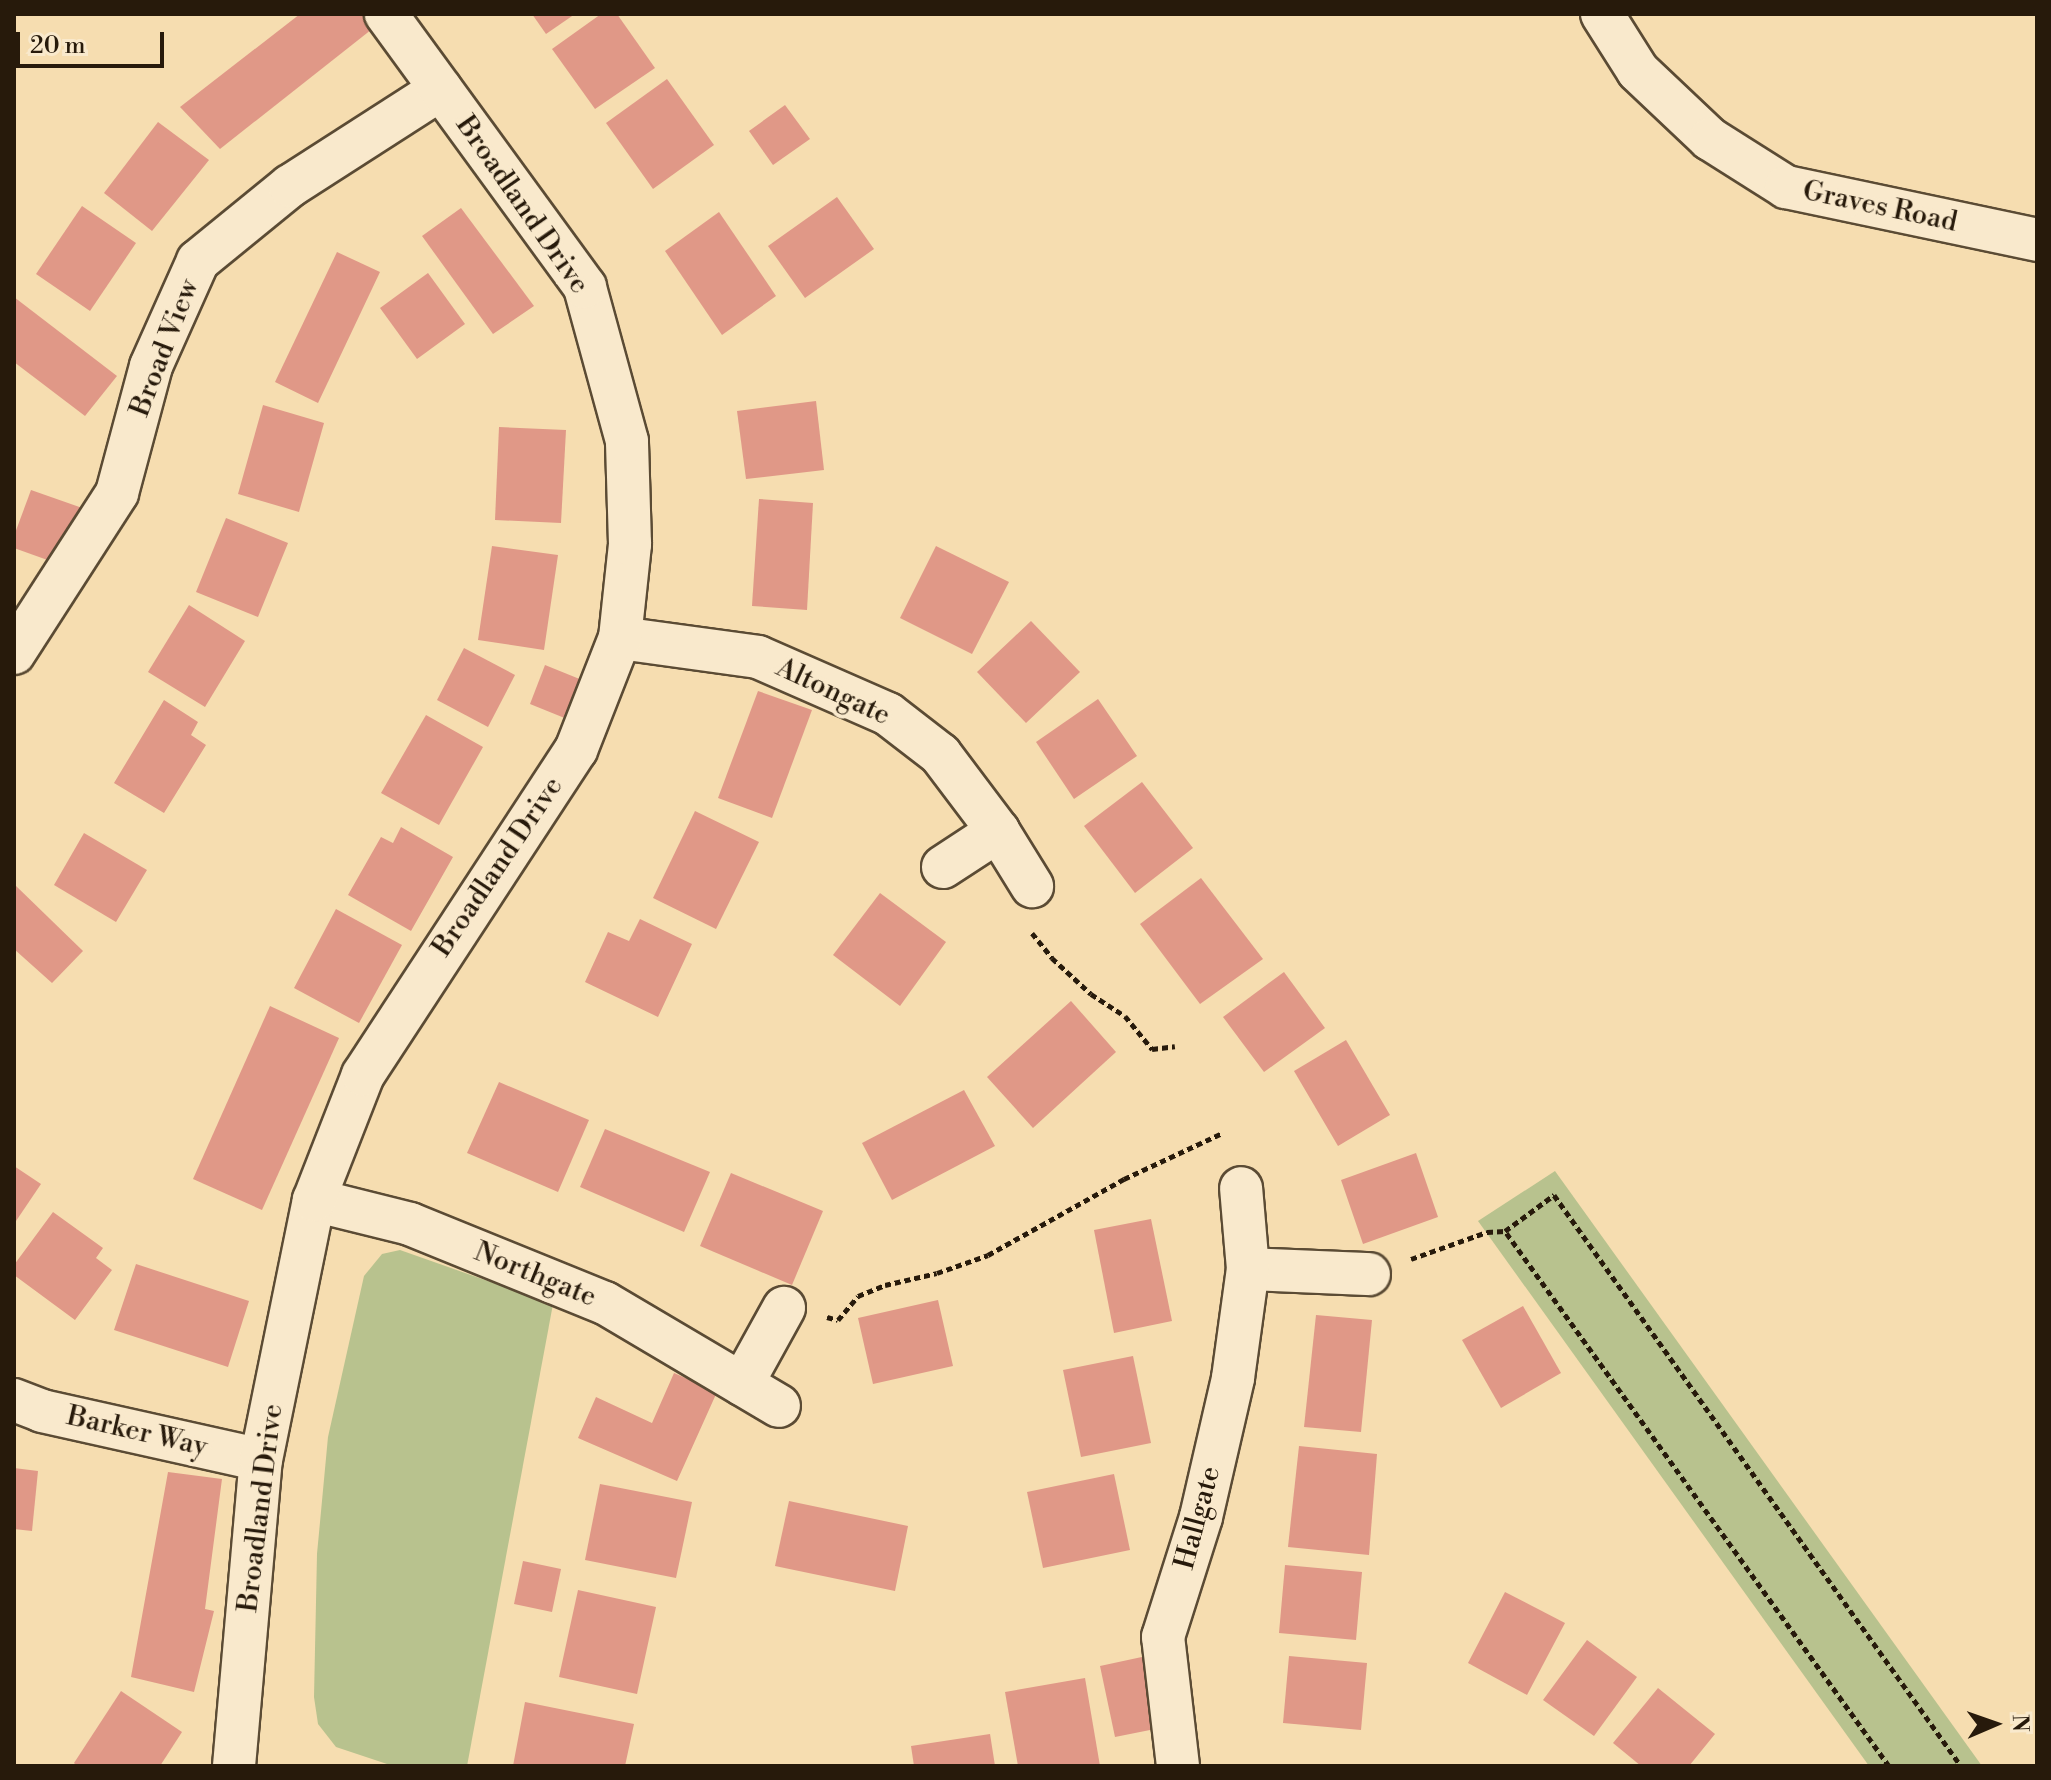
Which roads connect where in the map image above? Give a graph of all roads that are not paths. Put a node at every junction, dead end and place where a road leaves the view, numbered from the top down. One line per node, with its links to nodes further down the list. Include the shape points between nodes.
1 (386, 14): 3 (street, Broadland Drive)
2 (1602, 14): 4 (street, Graves Road, via 1648,81 1710,139 1786,187)
3 (441, 89): 5 (street, Broadland Drive, via 585,287 627,441 630,544); 6 (street, Broad View, via 290,186 198,261 151,366 117,493)
4 (2037, 240)
5 (620, 638): 7 (street, Altongate, via 758,657 888,714 940,754); 11 (street, Broadland Drive, via 576,750 363,1075)
6 (14, 653)
7 (998, 831): 8 (street); 9 (street, Altongate)
8 (943, 867)
9 (1032, 886)
10 (1241, 1188): 12 (street, Hallgate)
11 (314, 1200): 15 (street, Northgate, via 410,1224 605,1303); 18 (street, Broadland Drive)
12 (1248, 1269): 13 (street); 20 (street, Hallgate, via 1233,1378 1205,1502 1163,1637)
13 (1369, 1274)
14 (784, 1308): 15 (street)
15 (742, 1384): 17 (street, Northgate)
16 (14, 1400): 18 (street, Barker Way, via 42,1411)
17 (779, 1406)
18 (261, 1460): 19 (street, Broadland Drive)
19 (234, 1766)
20 (1178, 1766)

